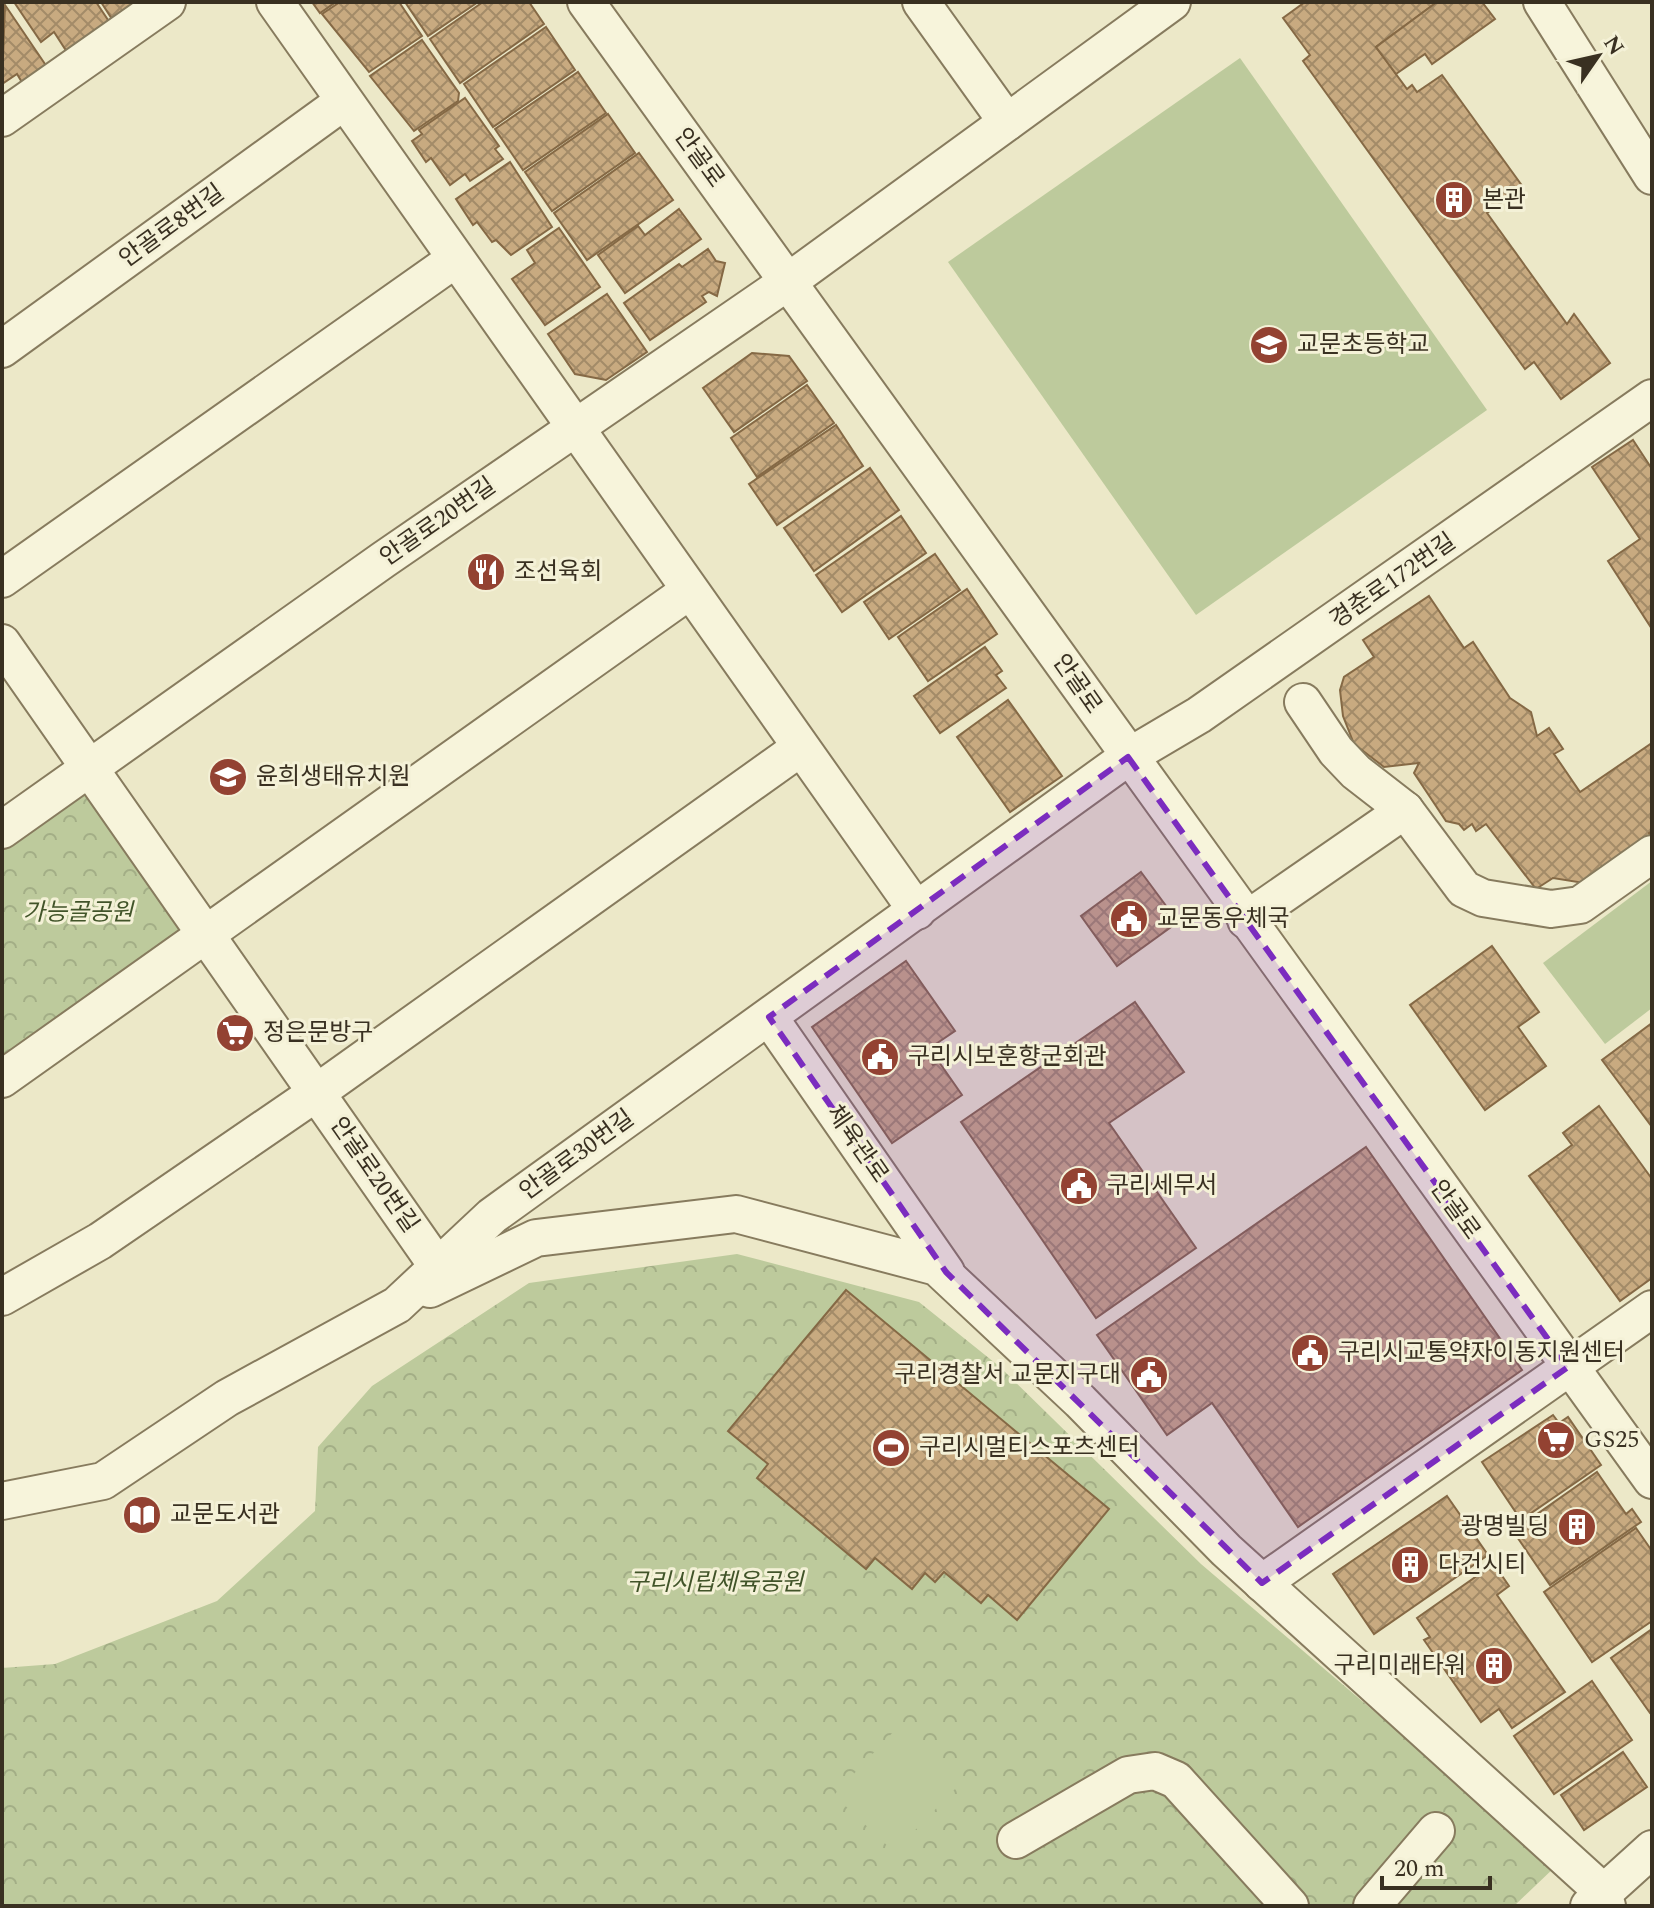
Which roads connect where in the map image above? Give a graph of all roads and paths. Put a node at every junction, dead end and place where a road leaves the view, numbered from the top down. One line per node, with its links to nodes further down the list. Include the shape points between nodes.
1 (167, 2): 8 (street)
2 (275, 2): 7 (street)
3 (586, 2): 12 (street, 안골로)
4 (921, 2): 9 (street)
5 (1172, 2): 9 (street, 안골로20번길)
6 (1542, 2): 10 (street)
7 (343, 102): 11 (street); 13 (street, 안골로8번길)
8 (2, 118)
9 (1007, 122): 12 (street, 안골로20번길)
10 (1652, 176)
11 (454, 260): 15 (street); 16 (street)
12 (789, 281): 15 (street, 안골로20번길); 21 (street, 안골로)
13 (2, 349)
14 (1652, 398): 21 (street, 경춘로172번길, via 1199,715)
15 (573, 428): 17 (street); 22 (street, 안골로20번길)
16 (2, 579)
17 (689, 591): 20 (street); 28 (street)
18 (2, 643): 22 (street, 안골로20번길)
19 (1303, 702): 23 (street, via 1336,751)
20 (800, 748): 26 (street); 31 (street)
21 (1128, 757): 26 (street, 안골로30번길); 27 (street, 안골로)
22 (89, 768): 24 (street, 안골로20번길); 28 (street, 안골로20번길)
23 (1405, 810): 25 (street, via 1446,869 1464,889 1483,898 1567,909); 27 (street)
24 (2, 830)
25 (1652, 854)
26 (917, 911): 29 (street, 안골로30번길)
27 (1246, 920): 37 (street, 안골로)
28 (205, 934): 30 (street); 31 (street, 안골로20번길)
29 (769, 1017): 32 (street, 안골로30번길, via 492,1216); 33 (street, 체육관로)
30 (2, 1079)
31 (316, 1093): 32 (street, 안골로20번길); 34 (street, via 100,1241)
32 (438, 1267): 35 (street, 안골로30번길)
33 (946, 1272): 35 (street, via 925,1262 736,1214 536,1238); 40 (street)
34 (2, 1297)
35 (397, 1305): 39 (street, 안골로30번길, via 227,1398 103,1481)
36 (1652, 1309): 37 (street)
37 (1568, 1367): 38 (street, 안골로); 40 (street)
38 (1652, 1480)
39 (2, 1501)
40 (1262, 1583): 44 (street)
41 (1436, 1831): 46 (street)
42 (1016, 1840): 45 (street, via 1128,1775 1155,1771 1176,1780)
43 (1652, 1849): 44 (street)
44 (1600, 1901)
45 (1290, 1906)
46 (1372, 1906)

